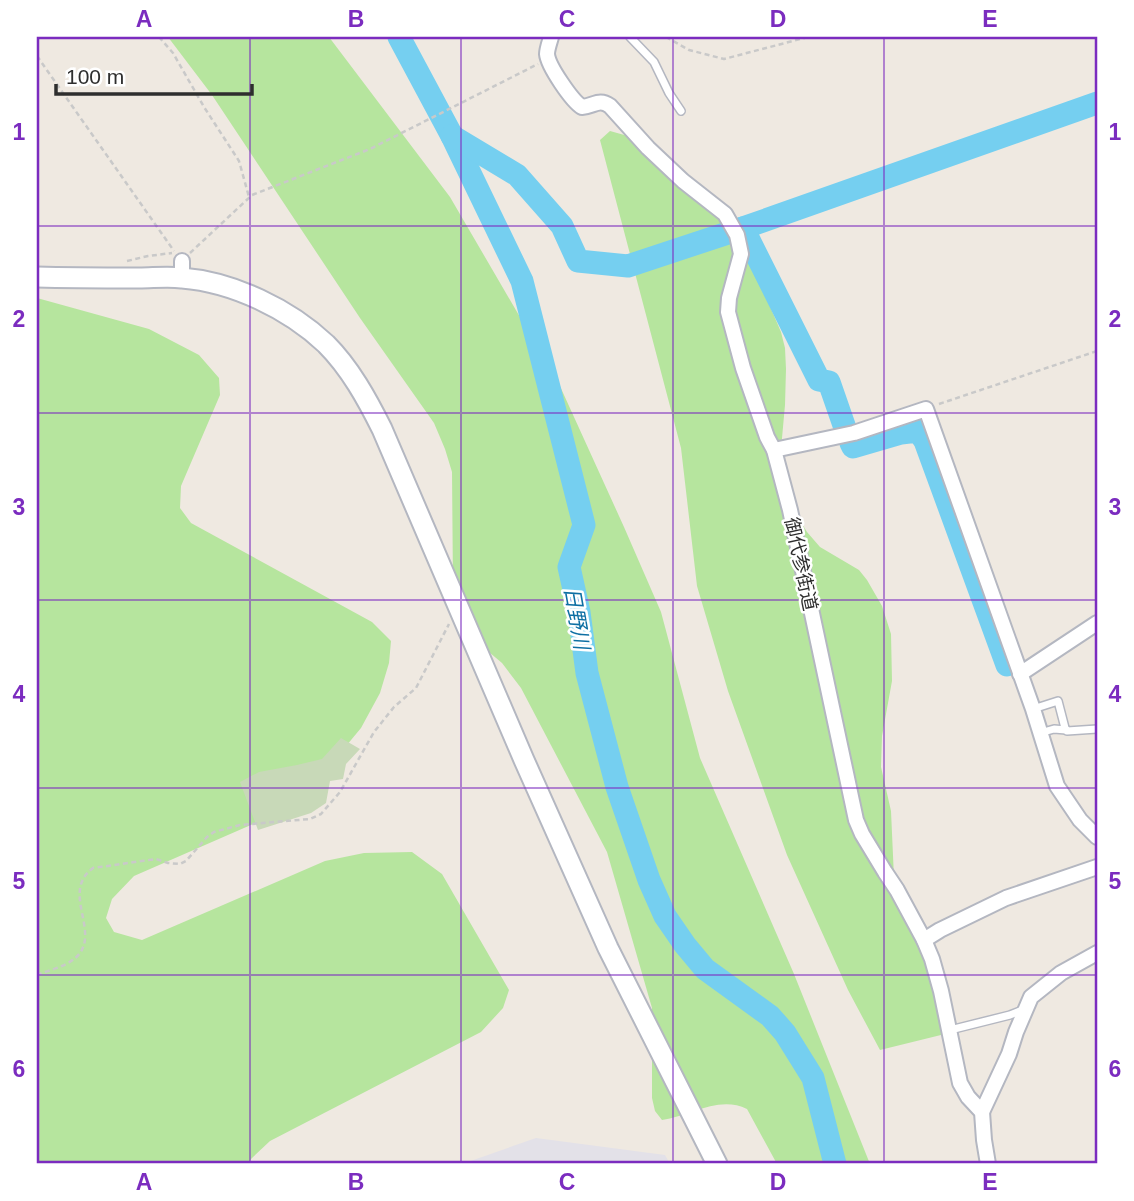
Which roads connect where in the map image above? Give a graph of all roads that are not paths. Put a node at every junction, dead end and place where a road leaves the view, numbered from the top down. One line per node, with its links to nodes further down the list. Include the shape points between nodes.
1 (551, 37): 5 (street, 御代参街道, via 547,54 575,103 610,106 683,181 726,214 735,229 741,254 728,312)
2 (630, 37): 3 (lane, via 654,62)
3 (681, 111)
4 (37, 277): 19 (street, via 182,269 253,296 303,326 341,362 367,398 608,948)
5 (774, 450): 7 (street, via 854,433 926,409); 14 (street, 御代参街道, via 856,820)
6 (1097, 623): 7 (street)
7 (1020, 674): 8 (street)
8 (1032, 709): 9 (lane, via 1058,701); 11 (street)
9 (1066, 730): 10 (lane); 11 (lane)
10 (1097, 730)
11 (1040, 733): 12 (street, via 1057,786)
12 (1097, 837)
13 (1097, 867): 14 (street, via 1006,898)
14 (924, 940): 17 (street, 御代参街道)
15 (1097, 953): 16 (street, via 1042,988)
16 (1026, 1009): 17 (lane); 18 (street)
17 (950, 1030): 18 (street, 御代参街道, via 960,1083)
18 (982, 1112): 20 (street)
19 (717, 1164)
20 (988, 1164)

